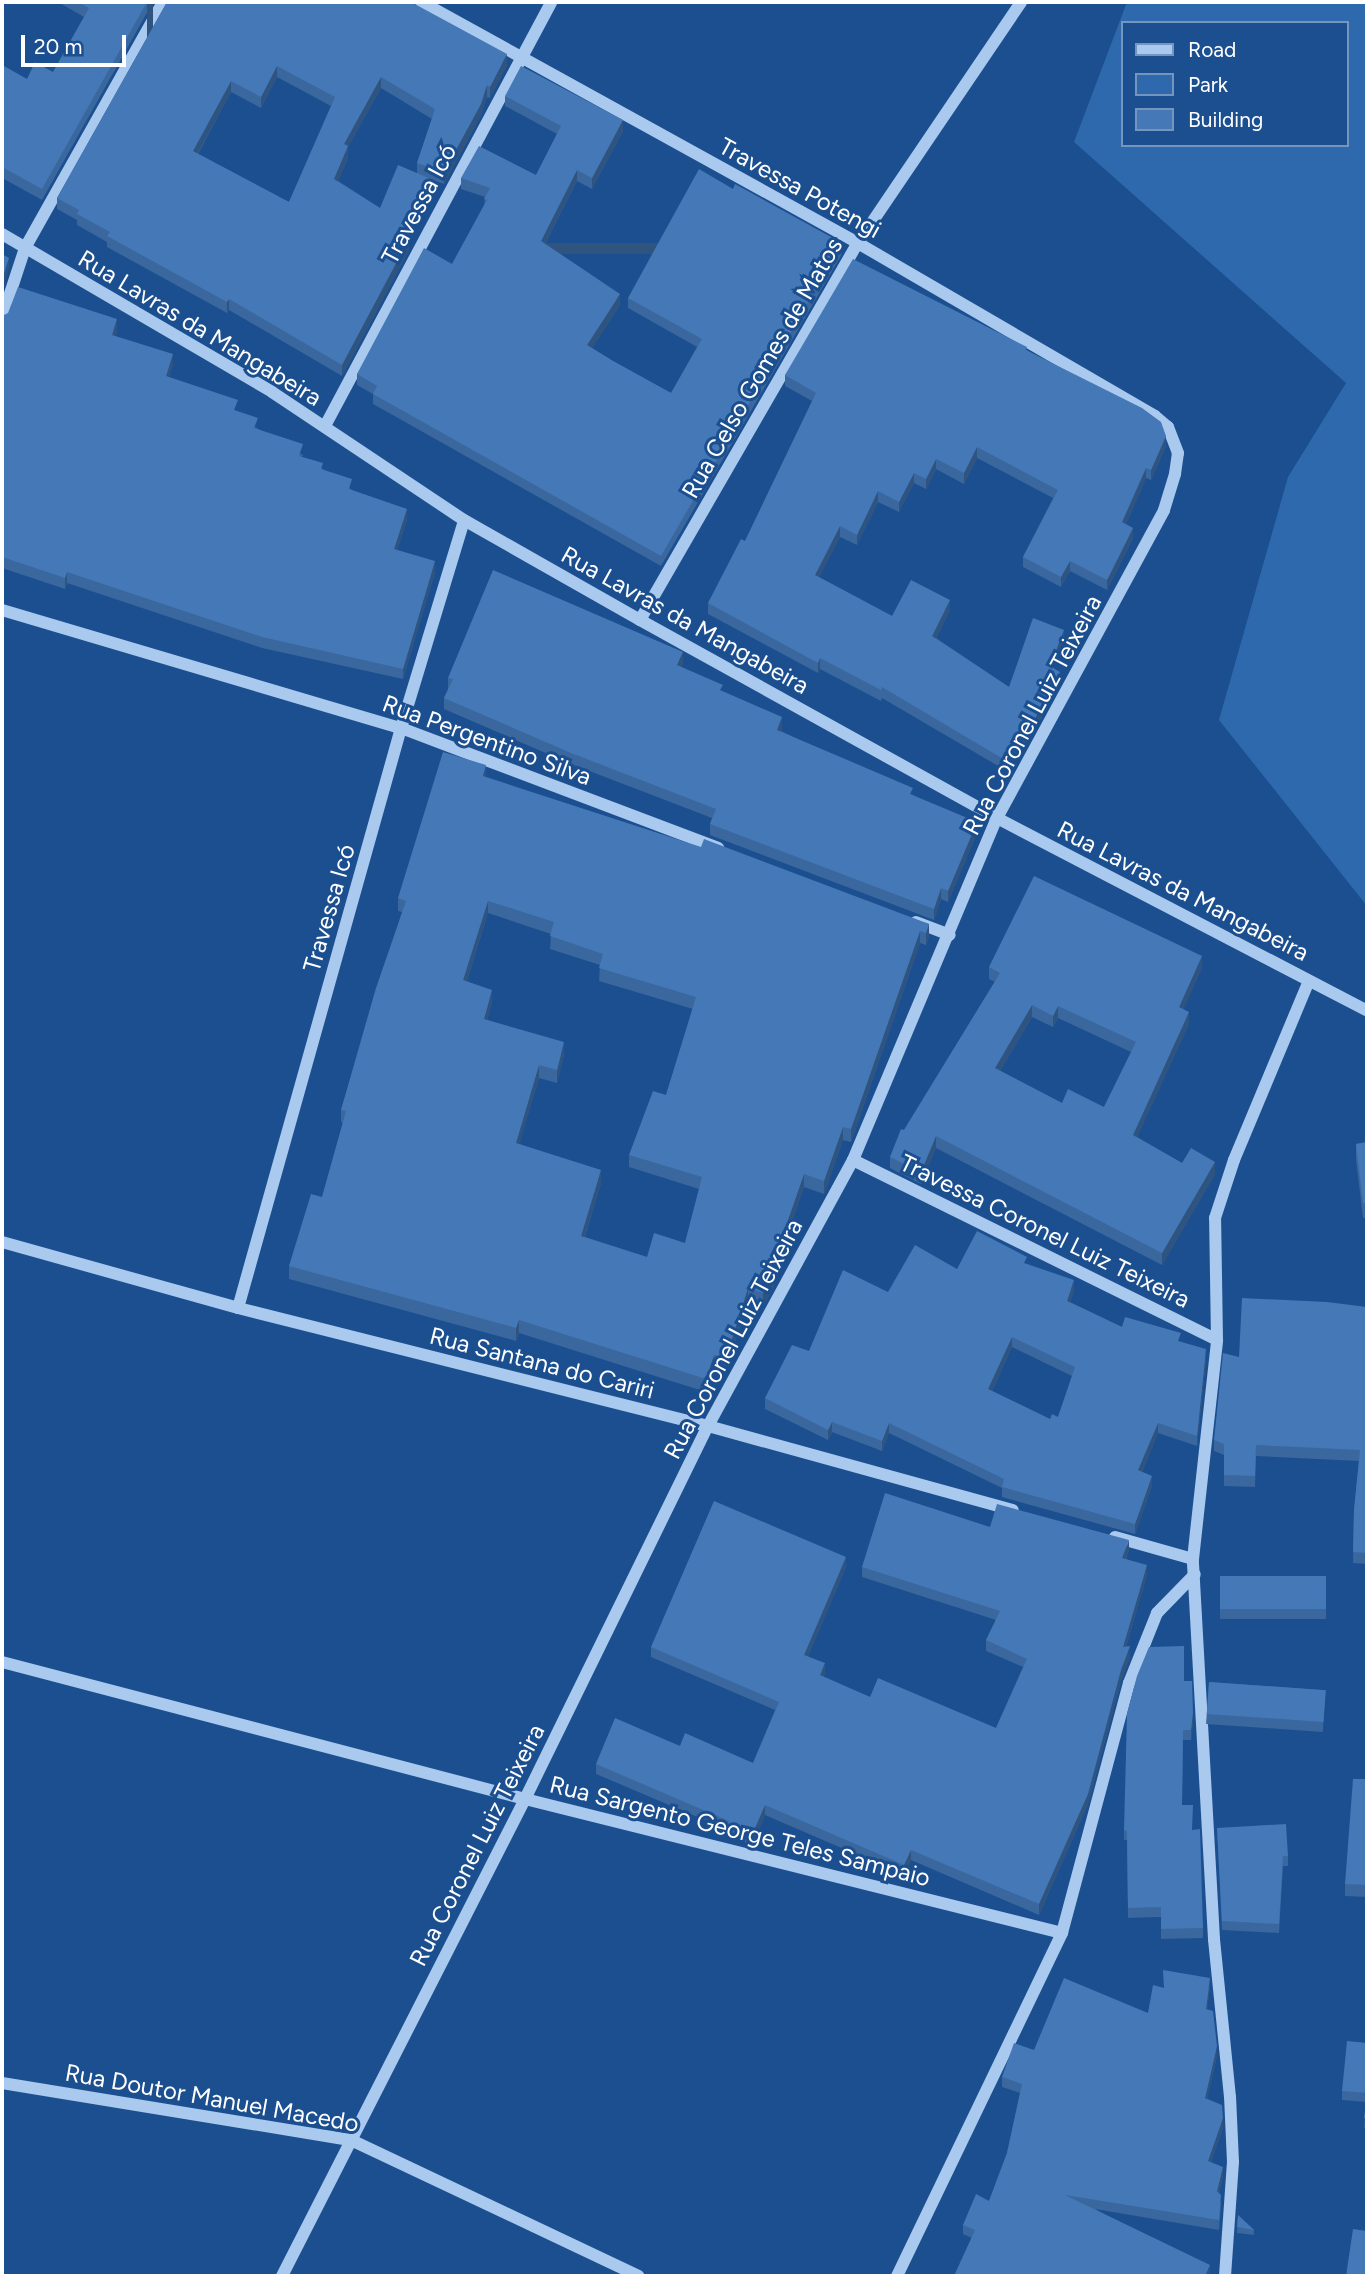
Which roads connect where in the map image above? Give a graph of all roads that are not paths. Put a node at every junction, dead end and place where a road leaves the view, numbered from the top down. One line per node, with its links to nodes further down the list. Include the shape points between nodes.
1 (163, 2): 8 (street)
2 (421, 2): 5 (street, Travessa Potengi)
3 (551, 2): 5 (street, Travessa Icó)
4 (1021, 2): 7 (street, Rua Celso Gomes de Matos)
5 (520, 59): 7 (street, Travessa Potengi); 11 (street, Travessa Icó)
6 (2, 234): 8 (street, Rua Lavras da Mangabeira)
7 (858, 243): 10 (street, Travessa Potengi); 14 (street, Rua Celso Gomes de Matos)
8 (24, 248): 9 (street); 11 (street, Rua Lavras da Mangabeira)
9 (2, 317)
10 (1155, 416): 16 (street, Rua Coronel Luiz Teixeira, via 1168,427 1178,453 1164,510)
11 (325, 426): 12 (street, Rua Lavras da Mangabeira)
12 (464, 520): 14 (street, Rua Lavras da Mangabeira); 15 (street, Travessa Icó)
13 (2, 610): 15 (street, Rua Pergentino Silva)
14 (640, 620): 16 (street, Rua Lavras da Mangabeira)
15 (401, 728): 17 (street, Rua Pergentino Silva); 24 (street, Travessa Icó)
16 (997, 818): 19 (street, Rua Coronel Luiz Teixeira); 20 (street, Rua Lavras da Mangabeira)
17 (728, 851)
18 (898, 915): 19 (street)
19 (950, 935): 22 (street, Rua Coronel Luiz Teixeira)
20 (1309, 981): 21 (street, Rua Lavras da Mangabeira); 25 (street, via 1234,1160 1215,1218)
21 (1367, 1011)
22 (853, 1160): 25 (street, Travessa Coronel Luiz Teixeira); 26 (street, Rua Coronel Luiz Teixeira)
23 (2, 1242): 24 (street, Rua Santana do Cariri)
24 (237, 1308): 26 (street, Rua Santana do Cariri)
25 (1217, 1340): 29 (street)
26 (708, 1426): 27 (street, Rua Santana do Cariri); 32 (street, Rua Coronel Luiz Teixeira)
27 (1032, 1515)
28 (1099, 1533): 29 (street)
29 (1194, 1559): 30 (street)
30 (1195, 1574): 33 (street, via 1157,1614 1129,1684); 39 (street, via 1214,1939 1230,2098 1232,2175)
31 (2, 1662): 32 (street, Rua Sargento George Teles Sampaio)
32 (525, 1799): 33 (street, Rua Sargento George Teles Sampaio); 35 (street, Rua Coronel Luiz Teixeira)
33 (1062, 1933): 38 (street)
34 (2, 2083): 35 (street, Rua Doutor Manuel Macedo)
35 (351, 2140): 36 (street, Rua Coronel Luiz Teixeira); 37 (street, Rua Doutor Manuel Macedo)
36 (282, 2276)
37 (639, 2276)
38 (897, 2276)
39 (1225, 2276)

